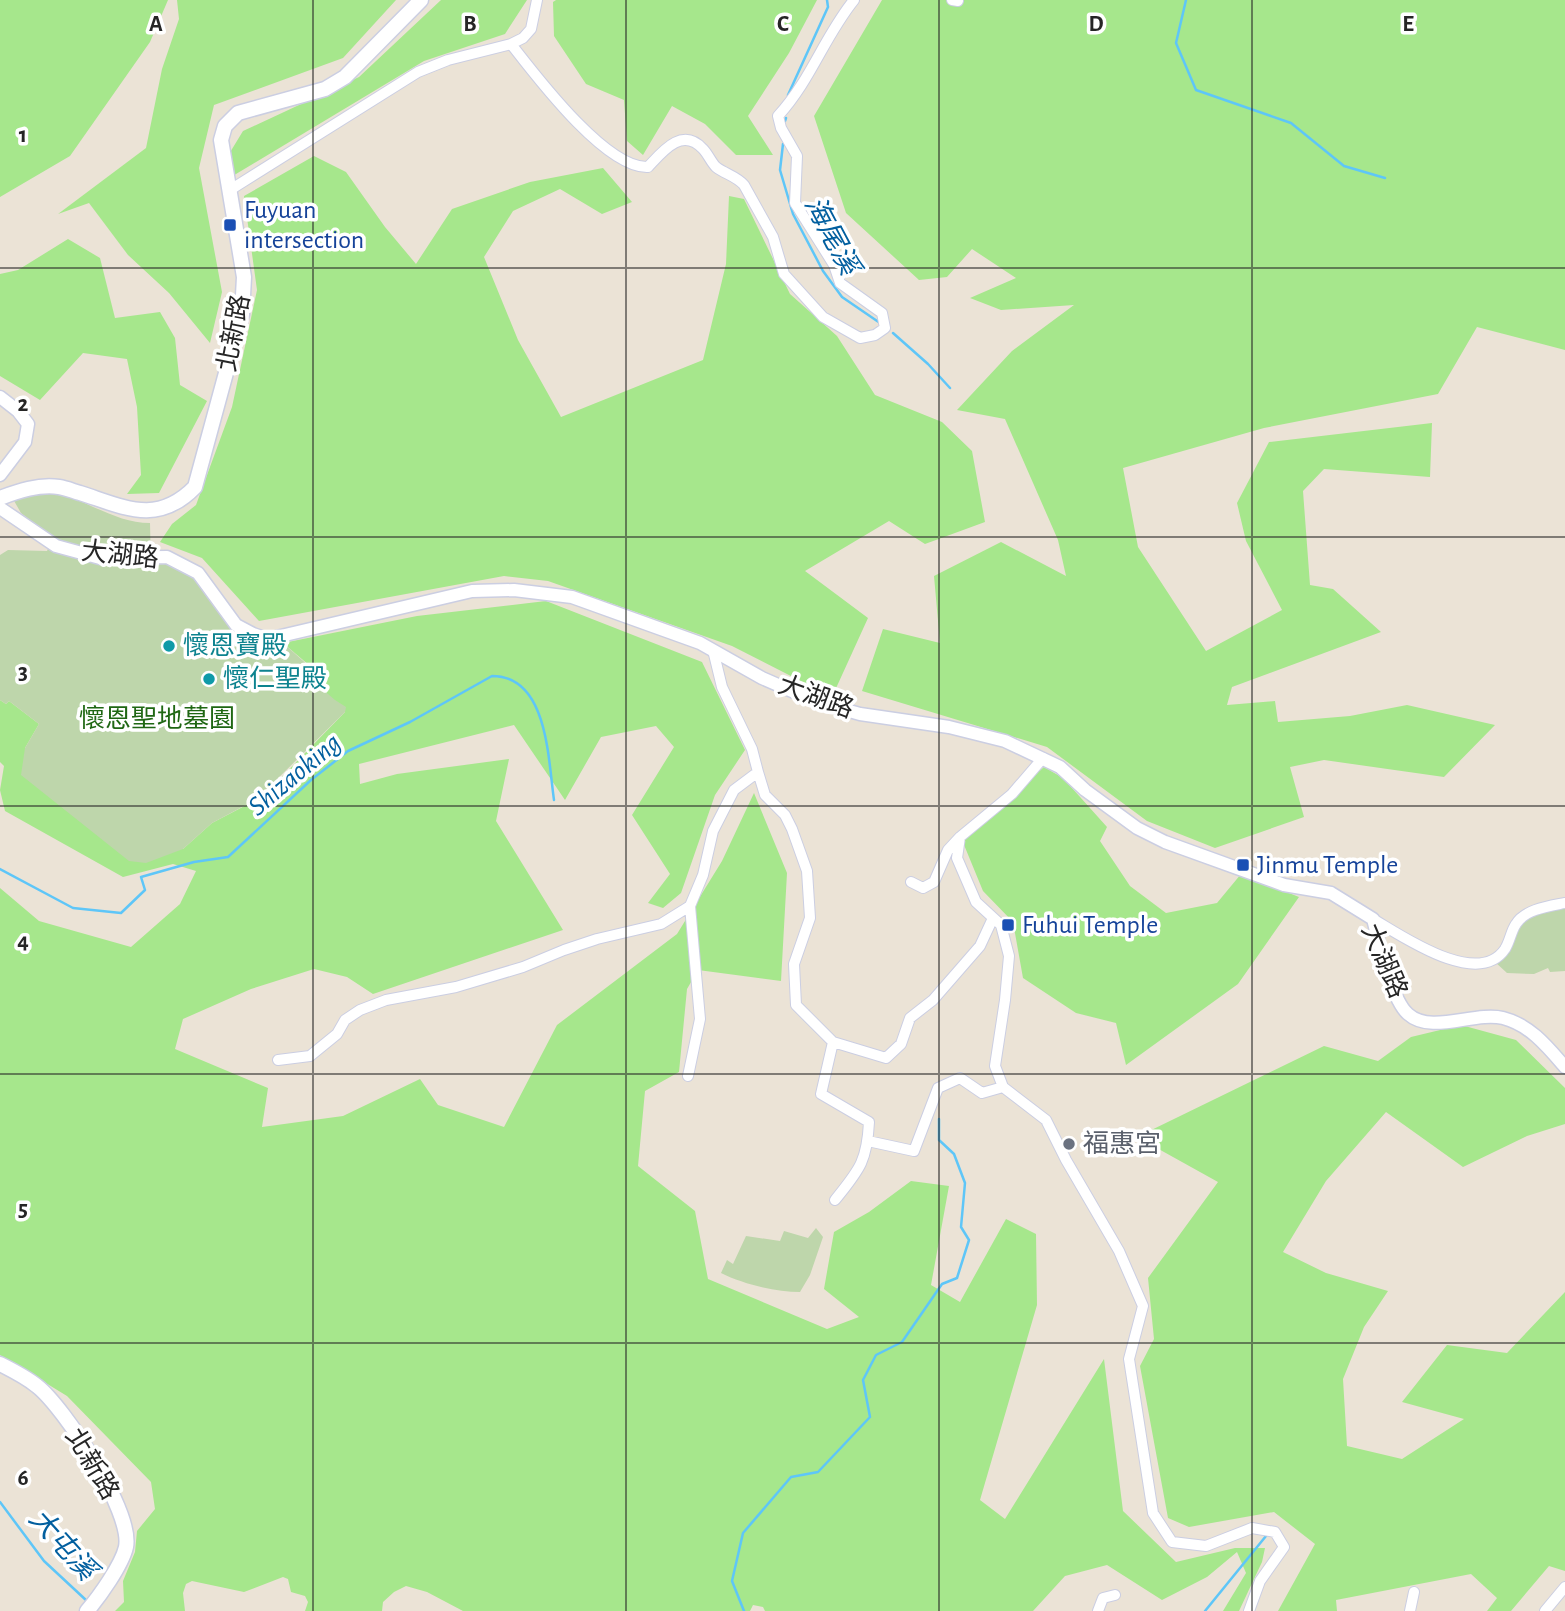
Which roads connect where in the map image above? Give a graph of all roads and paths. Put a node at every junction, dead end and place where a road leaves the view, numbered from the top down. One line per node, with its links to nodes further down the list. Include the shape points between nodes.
1 (421, 0): 7 (main road, 北新路, via 345,77 326,89 238,113 225,126 221,141)
2 (537, 0): 6 (street, via 531,29)
3 (853, 0): 6 (street, via 807,80 779,116 797,156 795,202 840,283 882,313 885,328 860,338 823,317 784,274 773,237 744,185 716,167 701,146 675,141 648,167 638,168 566,114)
4 (952, 0): 5 (street)
5 (958, 1)
6 (511, 44): 7 (street, via 418,72)
7 (230, 190): 10 (main road, 北新路, via 244,276 242,314 195,487 184,499 158,509 130,510 59,487)
8 (0, 397): 9 (street, via 28,424 24,442)
9 (0, 475)
10 (0, 498)
11 (0, 508): 12 (street, 大湖路, via 56,546 100,558 167,557 198,573 236,625 268,639 440,597 514,590 572,597)
12 (713, 650): 13 (street, 大湖路, via 817,702 1005,740); 14 (street, via 722,687)
13 (1043, 758): 15 (street, via 1012,794); 20 (street, 大湖路, via 1137,828 1165,842 1284,885 1331,893)
14 (758, 772): 18 (street, via 734,790 713,831); 21 (street, via 765,795 792,829 807,871 810,918 794,964 796,1005)
15 (960, 837): 16 (street, via 948,850 934,882 923,888); 19 (street, via 957,858 976,902)
16 (911, 882)
17 (1565, 903): 20 (street, via 1544,906 1517,921 1506,948 1488,963 1448,959)
18 (690, 906): 22 (street, via 661,924 360,1010 310,1056); 24 (street, via 700,1018)
19 (993, 918): 21 (street, via 981,946 933,1000 910,1018 901,1044 886,1058); 25 (street, via 1002,925 1009,956 995,1066)
20 (1373, 919): 23 (street, 大湖路, via 1391,984 1407,1014 1442,1023 1502,1017 1541,1038)
21 (833, 1042): 26 (street, via 821,1094 869,1122)
22 (278, 1060)
23 (1565, 1067)
24 (688, 1076)
25 (1003, 1087): 26 (street, via 982,1093 960,1078 939,1088 914,1151); 34 (street, via 1046,1120 1119,1251 1143,1306 1129,1359 1153,1513 1172,1542 1206,1546 1252,1528 1275,1532 1284,1547 1260,1581)
26 (868, 1141): 27 (street, via 861,1167)
27 (835, 1200)
28 (0, 1364): 32 (main road, 北新路, via 37,1386 57,1407 112,1491 125,1526 126,1547 104,1590)
29 (1565, 1587): 36 (street)
30 (1414, 1592): 35 (street)
31 (1115, 1595): 33 (street, via 1103,1598)
32 (87, 1611)
33 (1098, 1611)
34 (1248, 1611)
35 (1409, 1611)
36 (1545, 1611)

